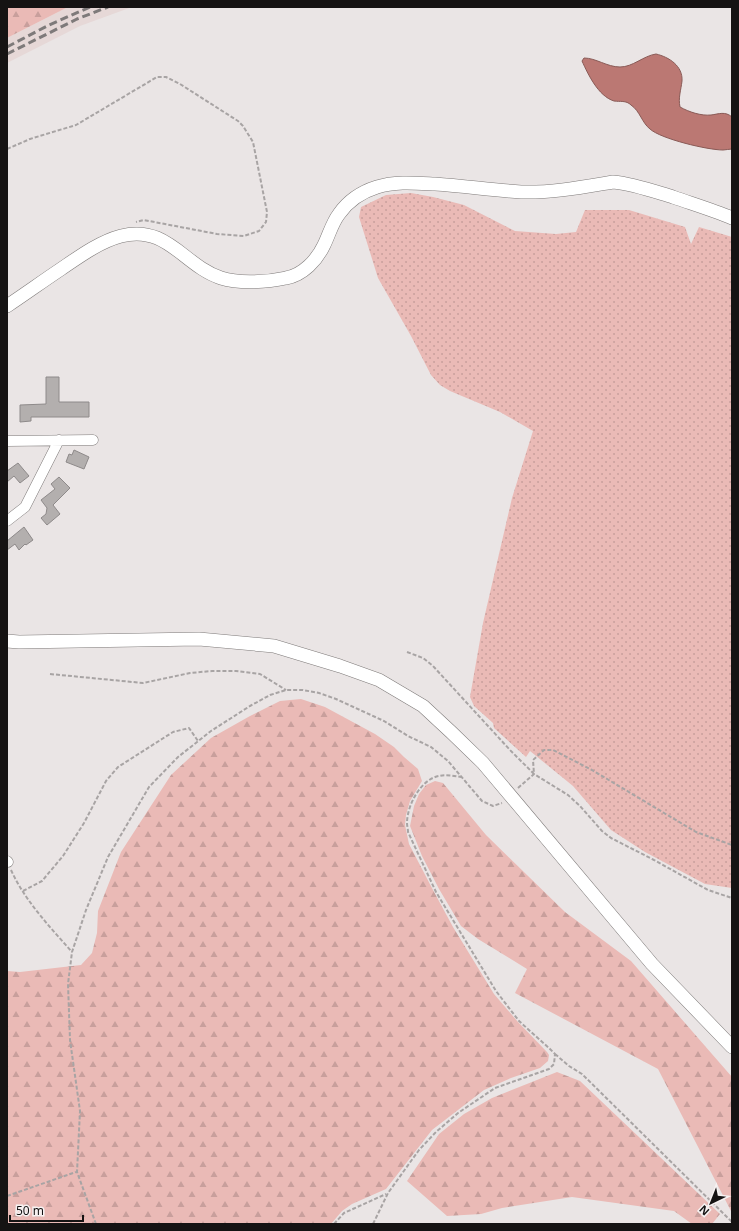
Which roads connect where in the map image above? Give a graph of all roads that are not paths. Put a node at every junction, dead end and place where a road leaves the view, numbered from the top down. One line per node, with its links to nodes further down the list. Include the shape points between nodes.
1 (732, 218): 2 (street, via 640,186 624,183 522,192 400,183 378,187 352,199 337,216 324,246 314,260 295,276 262,281 222,279 159,238 148,234 127,234 101,243)
2 (7, 306)
3 (59, 440): 4 (street); 5 (street); 6 (street, via 25,507)
4 (93, 440)
5 (7, 441)
6 (7, 521)
7 (7, 641): 8 (street, via 200,639 274,646 379,680 423,706 483,763 652,964)
8 (732, 1047)

